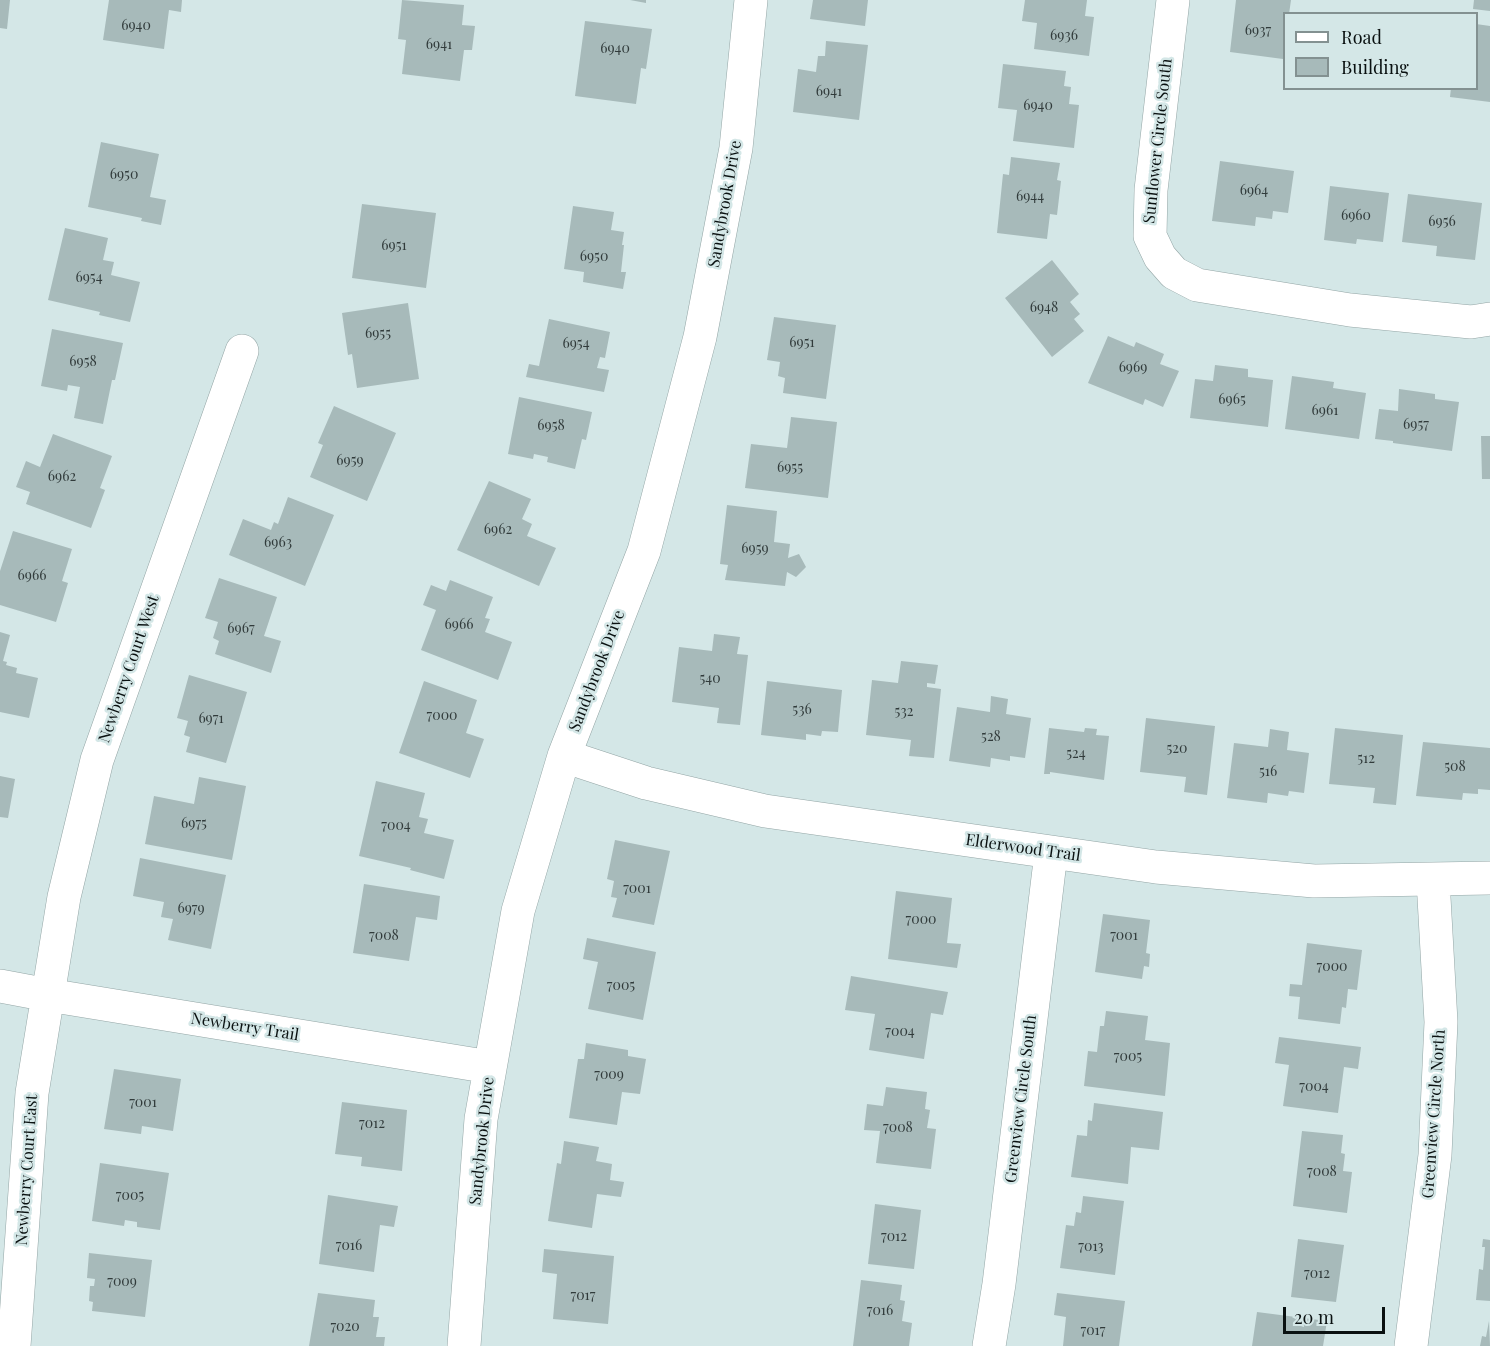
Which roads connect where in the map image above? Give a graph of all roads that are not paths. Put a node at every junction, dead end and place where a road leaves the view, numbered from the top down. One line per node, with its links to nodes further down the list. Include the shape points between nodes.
1 (752, 0): 5 (street, Sandybrook Drive, via 736,148 700,338 644,550)
2 (1173, 0): 3 (street, Sunflower Circle South, via 1151,190 1150,236 1160,257 1174,273 1197,285 1350,310 1471,322)
3 (1490, 319)
4 (242, 351): 10 (street, Newberry Court West, via 97,760 64,897)
5 (564, 756): 6 (street, Elderwood Trail, via 646,783 765,811); 11 (street, Sandybrook Drive, via 518,911)
6 (1051, 853): 8 (street, Elderwood Trail, via 1314,881); 14 (street, Greenview Circle South)
7 (1490, 878): 8 (street, Elderwood Trail)
8 (1434, 880): 15 (street, Greenview Circle North, via 1441,1022 1435,1155)
9 (0, 986): 10 (street, Newberry Trail)
10 (48, 995): 11 (street, Newberry Trail); 12 (street, Newberry Court East, via 32,1093)
11 (490, 1067): 13 (street, Sandybrook Drive, via 481,1119)
12 (14, 1346)
13 (464, 1346)
14 (989, 1346)
15 (1411, 1346)

